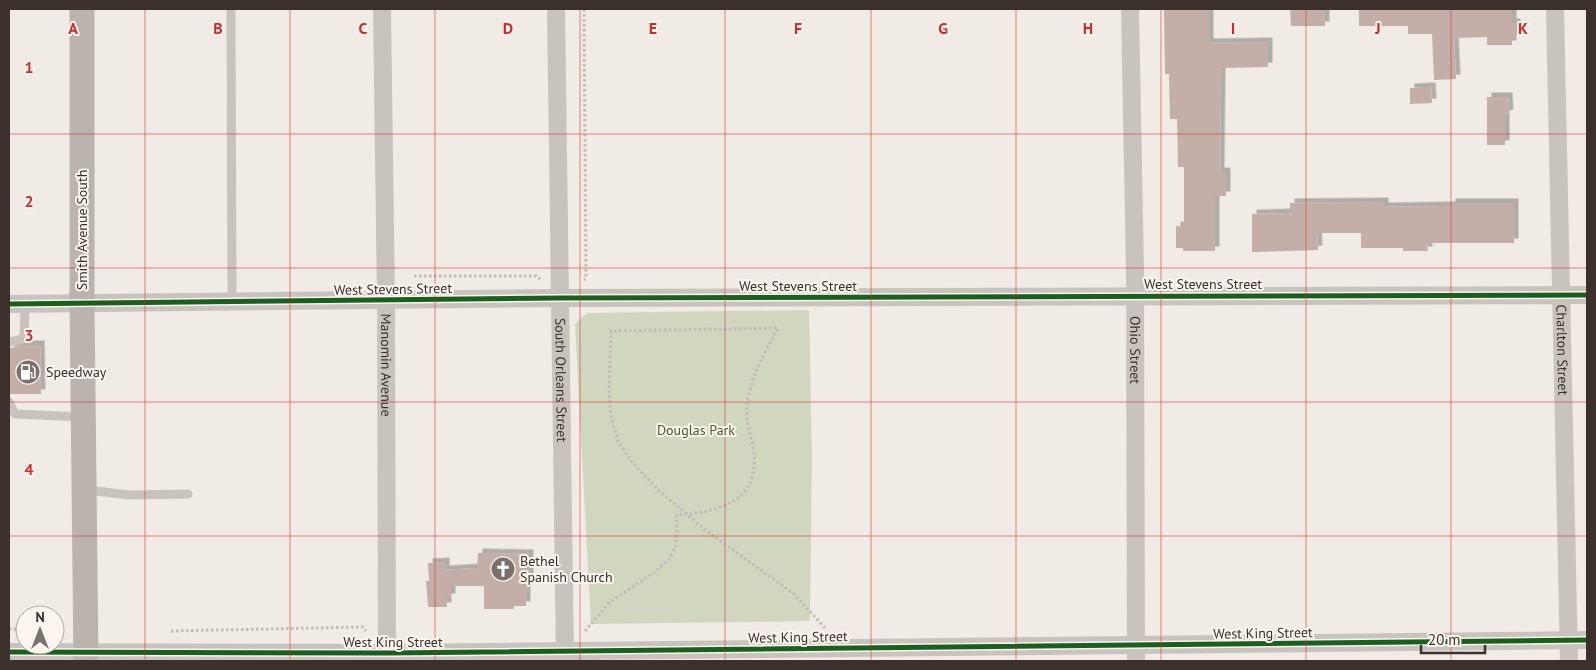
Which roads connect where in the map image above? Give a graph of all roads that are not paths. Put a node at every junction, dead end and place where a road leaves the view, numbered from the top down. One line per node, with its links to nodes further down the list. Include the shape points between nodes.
1 (82, 9): 14 (main road, Smith Avenue South)
2 (230, 9): 11 (lane)
3 (382, 9): 12 (street, Manomin Avenue)
4 (556, 9): 10 (street, South Orleans Street)
5 (1130, 9): 9 (street, Ohio Street)
6 (1555, 9): 7 (street, Charlton Street)
7 (1560, 295): 8 (street, West Stevens Street); 9 (street, West Stevens Street); 20 (street, Charlton Street)
8 (1587, 295)
9 (1135, 296): 10 (street, West Stevens Street); 23 (street, Ohio Street)
10 (559, 298): 12 (street, West Stevens Street); 25 (street, South Orleans Street)
11 (232, 301): 12 (street, West Stevens Street); 14 (street, West Stevens Street)
12 (386, 301): 26 (street, Manomin Avenue)
13 (17, 304): 14 (street, West Stevens Street); 15 (lane, via 24,339)
14 (82, 304): 17 (main road, Smith Avenue South)
15 (9, 342)
16 (9, 402): 17 (lane, via 16,414)
17 (83, 417): 18 (main road, Smith Avenue South)
18 (84, 489): 19 (lane, via 130,496); 24 (main road, Smith Avenue South)
19 (188, 494)
20 (1569, 640): 21 (street, West King Street); 23 (street, West King Street); 27 (street, Charlton Street)
21 (1587, 640)
22 (9, 652): 24 (street, West King Street)
23 (1136, 654): 25 (street, West King Street, via 850,647)
24 (86, 656): 26 (street, West King Street)
25 (564, 656): 26 (street, West King Street)
26 (387, 657)
27 (1569, 661)

